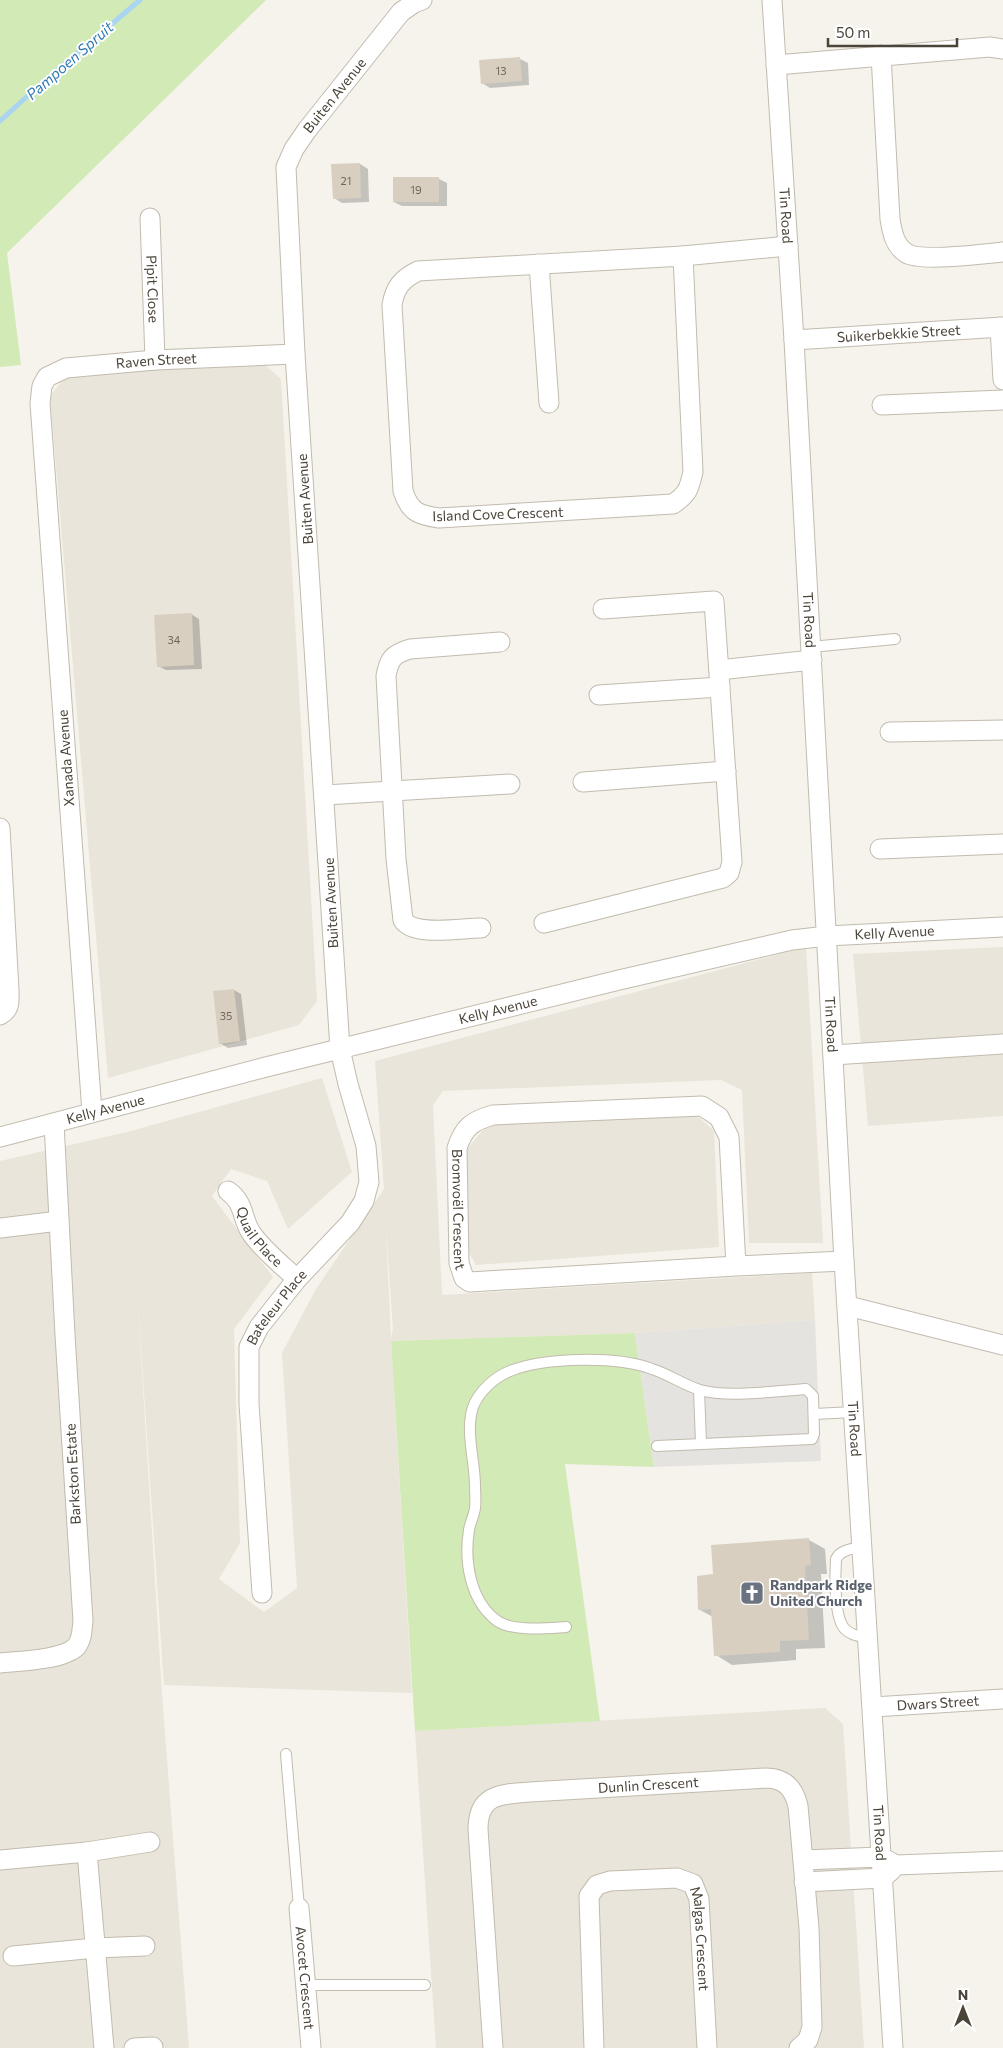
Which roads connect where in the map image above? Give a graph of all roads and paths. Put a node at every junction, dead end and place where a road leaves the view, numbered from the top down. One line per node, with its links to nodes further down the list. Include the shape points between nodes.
1 (422, 0): 13 (street, Buiten Avenue, via 401,12 307,130 286,167)
2 (772, 0): 5 (street, Tin Road)
3 (1003, 49): 4 (street, via 990,47)
4 (880, 55): 5 (street); 8 (street, via 893,238 906,254 921,258)
5 (776, 65): 7 (street, Tin Road)
6 (150, 218): 14 (street, Pipit Close)
7 (788, 246): 9 (street, Island Cove Crescent); 12 (street, Tin Road)
8 (1003, 252)
9 (683, 256): 10 (street, Island Cove Crescent); 10 (street, Island Cove Crescent, via 692,472 689,489 683,498 673,504 659,506 439,518 424,516 408,505 403,491 392,305 394,291 418,271)
10 (539, 264): 17 (street)
11 (1001, 327): 12 (street, Suikerbekkie Street); 15 (street)
12 (794, 340): 23 (street, Tin Road)
13 (295, 354): 14 (street, Raven Street); 32 (street, Buiten Avenue)
14 (155, 360): 18 (street, Raven Street, via 56,371 47,376 42,386)
15 (1003, 380)
16 (1003, 400): 19 (street)
17 (549, 403)
18 (40, 404): 44 (street, Xanada Avenue)
19 (882, 405)
20 (603, 609): 24 (street, via 714,601)
21 (895, 639): 23 (lane)
22 (500, 642): 31 (street, via 410,649 399,652 388,663)
23 (811, 654): 24 (street); 39 (street, Tin Road)
24 (720, 678): 25 (street); 28 (street)
25 (599, 695)
26 (1003, 730): 27 (street)
27 (890, 732)
28 (726, 771): 29 (street); 36 (street, via 730,873 723,878)
29 (584, 782)
30 (510, 784): 31 (street)
31 (392, 792): 32 (street); 38 (street, via 401,914 406,924 420,930)
32 (325, 795): 42 (street, Buiten Avenue)
33 (0, 828): 40 (street, via 9,990 9,1006)
34 (1003, 844): 35 (street)
35 (880, 849)
36 (544, 923)
37 (1003, 927): 39 (street, Kelly Avenue)
38 (481, 928)
39 (827, 936): 42 (street, Kelly Avenue, via 792,940 619,980); 43 (street, Tin Road)
40 (0, 1015)
41 (1003, 1044): 43 (street)
42 (340, 1049): 44 (street, Kelly Avenue); 52 (street, Bateleur Place, via 365,1141 369,1182 364,1201 350,1223)
43 (833, 1055): 50 (street, Tin Road)
44 (92, 1112): 45 (street, Kelly Avenue)
45 (54, 1123): 46 (street, Kelly Avenue); 48 (street, Barkston Estate)
46 (0, 1137)
47 (228, 1191): 52 (street, Quail Place, via 242,1206 251,1232 258,1241)
48 (59, 1221): 49 (street); 64 (street, Barkston Estate, via 82,1634 76,1646 65,1654)
49 (0, 1228)
50 (844, 1261): 51 (street, Bromvoël Crescent); 53 (street, Tin Road)
51 (736, 1266): 51 (street, Bromvoël Crescent, via 470,1282 460,1272 458,1250 457,1148 463,1132 478,1120 493,1115 702,1106 719,1117 729,1137)
52 (297, 1279): 61 (street, Bateleur Place, via 258,1327 249,1347 249,1404)
53 (848, 1306): 54 (street); 56 (street, Tin Road)
54 (1003, 1345)
55 (700, 1390): 57 (lane, via 722,1393 806,1389 812,1396); 58 (lane); 62 (lane, via 650,1368 620,1360 568,1361 509,1371 488,1385 474,1407 470,1432 475,1509 469,1531 473,1590 483,1608 498,1622 524,1629)
56 (854, 1412): 57 (lane); 60 (street, Tin Road)
57 (814, 1414): 58 (lane, via 812,1439)
58 (701, 1443): 59 (lane)
59 (657, 1446)
60 (863, 1547): 63 (street, Tin Road); 63 (lane, via 844,1551 836,1559 838,1610 845,1629)
61 (262, 1592)
62 (566, 1628)
63 (868, 1638): 66 (street, Tin Road)
64 (0, 1663)
65 (1003, 1699): 66 (street, Dwars Street)
66 (873, 1707): 73 (street, Tin Road)
67 (286, 1754): 75 (lane)
68 (150, 1842): 69 (street)
69 (87, 1852): 70 (street); 77 (street)
70 (0, 1860)
71 (803, 1860): 73 (street); 74 (street, Dunlin Crescent); 85 (street, Dunlin Crescent, via 795,1795 776,1778 530,1792 488,1800 478,1818 478,1829)
72 (1003, 1861): 73 (street)
73 (887, 1867): 74 (street); 89 (street, Tin Road)
74 (804, 1882): 88 (street, Dunlin Crescent, via 812,2027 808,2040)
75 (299, 1908): 79 (street, Avocet Crescent)
76 (145, 1946): 77 (street)
77 (95, 1948): 78 (street); 82 (street)
78 (13, 1956)
79 (306, 1984): 80 (lane); 84 (street, Avocet Crescent)
80 (425, 1985)
81 (153, 2047): 83 (street)
82 (104, 2048)
83 (134, 2048)
84 (311, 2048)
85 (493, 2048)
86 (594, 2048): 87 (street, Malgas Crescent, via 589,1896 597,1885 610,1881 677,1878 693,1884 699,1899)
87 (707, 2048)
88 (799, 2048)
89 (893, 2048)

